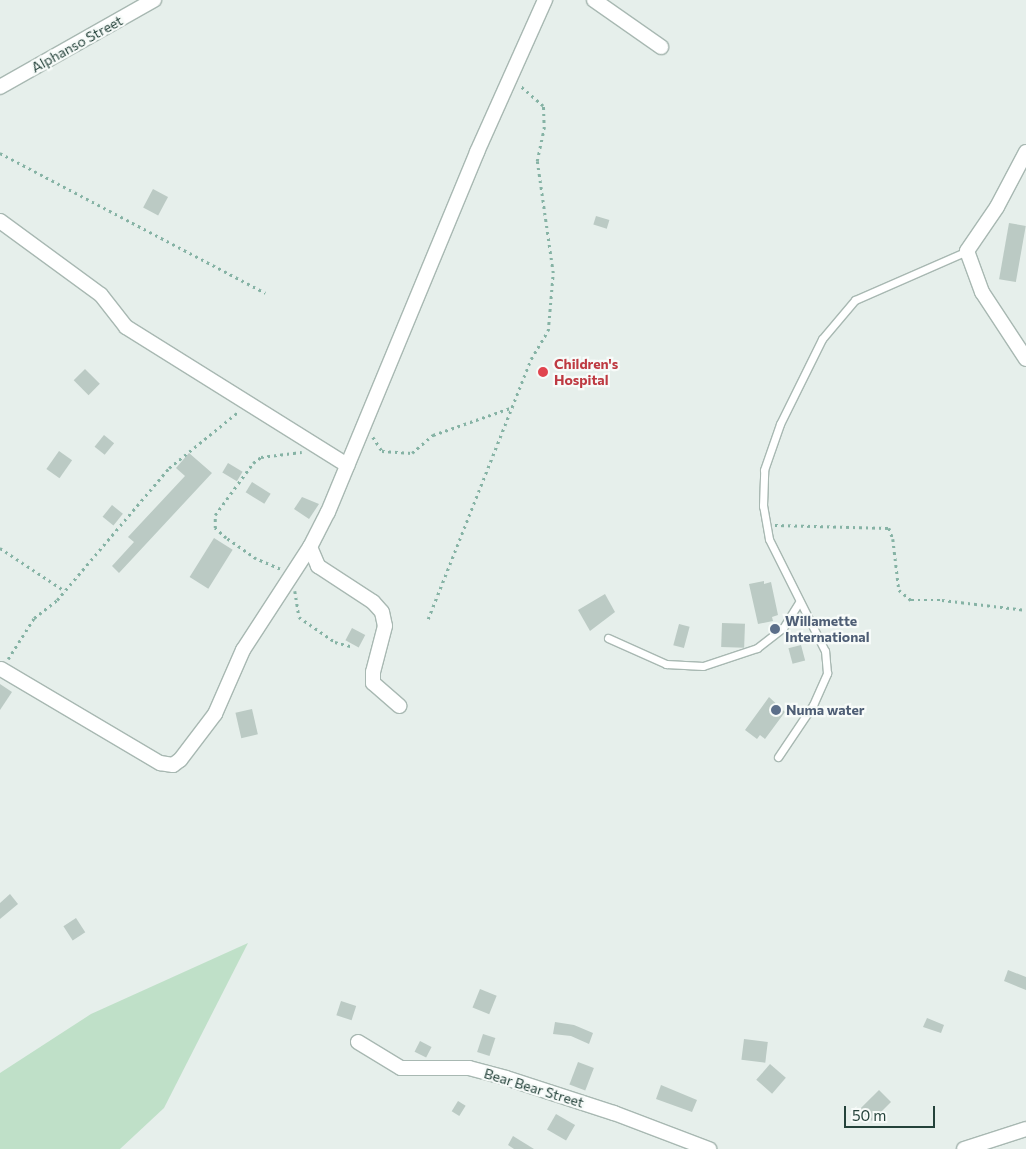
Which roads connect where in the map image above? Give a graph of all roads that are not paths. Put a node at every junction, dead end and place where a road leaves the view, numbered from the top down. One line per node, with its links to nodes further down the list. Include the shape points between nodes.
1 (154, 0): 5 (street, Alphanso Street, via 87,41)
2 (546, 0): 10 (street, via 510,76)
3 (594, 0): 4 (street)
4 (661, 47)
5 (0, 87)
6 (1026, 152): 8 (street, via 997,207)
7 (1, 226): 10 (street, via 101,294 126,326)
8 (967, 251): 9 (street, via 982,292); 12 (lane, via 854,300 822,339 780,424 764,470 762,506 768,539)
9 (1026, 359)
10 (346, 466): 11 (street)
11 (310, 547): 14 (street, via 243,650 215,714 180,760 172,765 160,763); 15 (street, via 318,566 373,602 382,612 385,626 373,683)
12 (799, 602): 13 (lane, via 783,628 757,648 703,666 666,664); 16 (lane, via 825,651 827,673 812,706)
13 (608, 638)
14 (1, 669)
15 (399, 706)
16 (778, 757)
17 (358, 1042): 19 (street, Bear Bear Street, via 401,1068 460,1067 506,1078 614,1113)
18 (1026, 1129): 20 (street)
19 (709, 1149)
20 (964, 1149)

